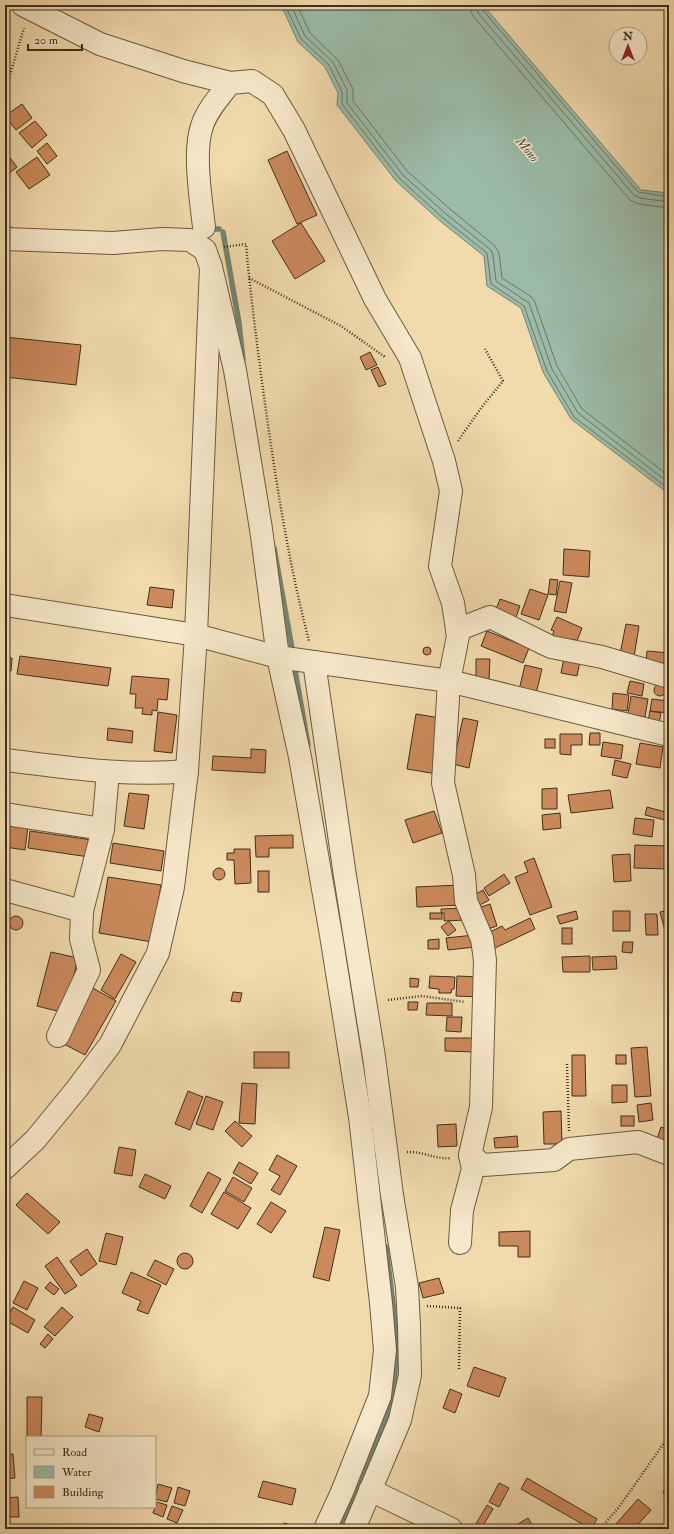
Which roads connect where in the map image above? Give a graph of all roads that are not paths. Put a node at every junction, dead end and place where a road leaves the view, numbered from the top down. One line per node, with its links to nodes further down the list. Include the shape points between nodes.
1 (27, 7): 2 (street, via 100,44 183,71)
2 (230, 83): 4 (street, via 214,103 202,126 197,146); 6 (street, via 252,81 273,95 294,130 375,300 410,358 444,461 451,491 440,566 453,603)
3 (5, 239): 4 (street, via 113,243 162,239 190,240)
4 (206, 244): 7 (street); 8 (street, via 236,377 261,529)
5 (5, 605): 7 (street)
6 (457, 630): 10 (street, via 490,618 550,647 602,657); 11 (street)
7 (196, 635): 8 (street); 14 (street)
8 (278, 657): 9 (street); 26 (street, via 300,757 360,1117 385,1350 380,1396)
9 (314, 662): 11 (street); 25 (street, via 407,1287 410,1375 400,1420)
10 (669, 677)
11 (449, 681): 12 (street); 22 (street, via 443,783 464,875 466,901 482,939 485,960 482,1107)
12 (669, 735)
13 (5, 760): 15 (street)
14 (187, 771): 15 (street); 23 (street, via 173,888 158,953 110,1045 35,1140)
15 (108, 772): 17 (street)
16 (5, 814): 17 (street)
17 (103, 829): 19 (street)
18 (5, 890): 19 (street)
19 (82, 912): 20 (street, via 81,939 89,970)
20 (58, 1036)
21 (669, 1154): 22 (street, via 638,1142 569,1149 554,1160 483,1165)
22 (470, 1155): 24 (street, via 473,1168 462,1210)
23 (5, 1168)
24 (460, 1243)
25 (370, 1490): 27 (street); 28 (street)
26 (325, 1529)
27 (354, 1529)
28 (451, 1529)

